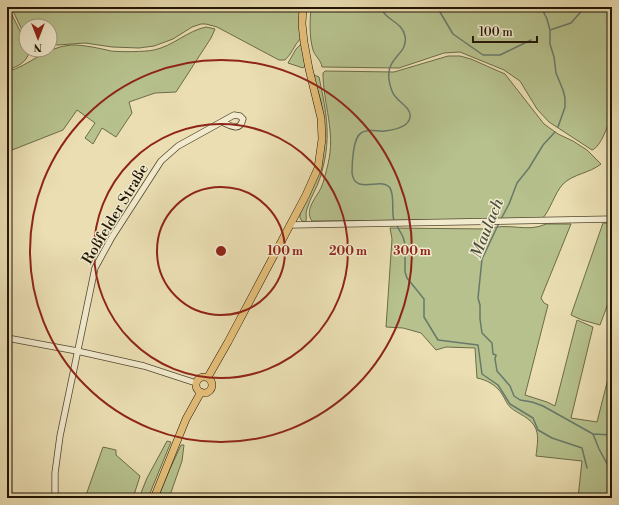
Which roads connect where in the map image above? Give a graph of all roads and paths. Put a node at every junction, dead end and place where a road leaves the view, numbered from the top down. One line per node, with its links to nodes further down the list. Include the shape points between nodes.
1 (303, 7): 4 (main road, via 304,42 320,110 322,139 318,168)
2 (222, 122): 6 (street, Roßfelder Straße, via 167,154 132,205 94,268)
3 (612, 219): 4 (street)
4 (290, 225): 7 (main road)
5 (7, 338): 6 (street)
6 (77, 351): 8 (street, via 144,366); 10 (street, Roßfelder Straße, via 55,474 55,493)
7 (208, 377): 8 (main road, via 202,376); 9 (main road, via 212,383 211,390)
8 (196, 383): 9 (main road)
9 (201, 392): 11 (main road, via 186,419)
10 (58, 498)
11 (154, 498)

